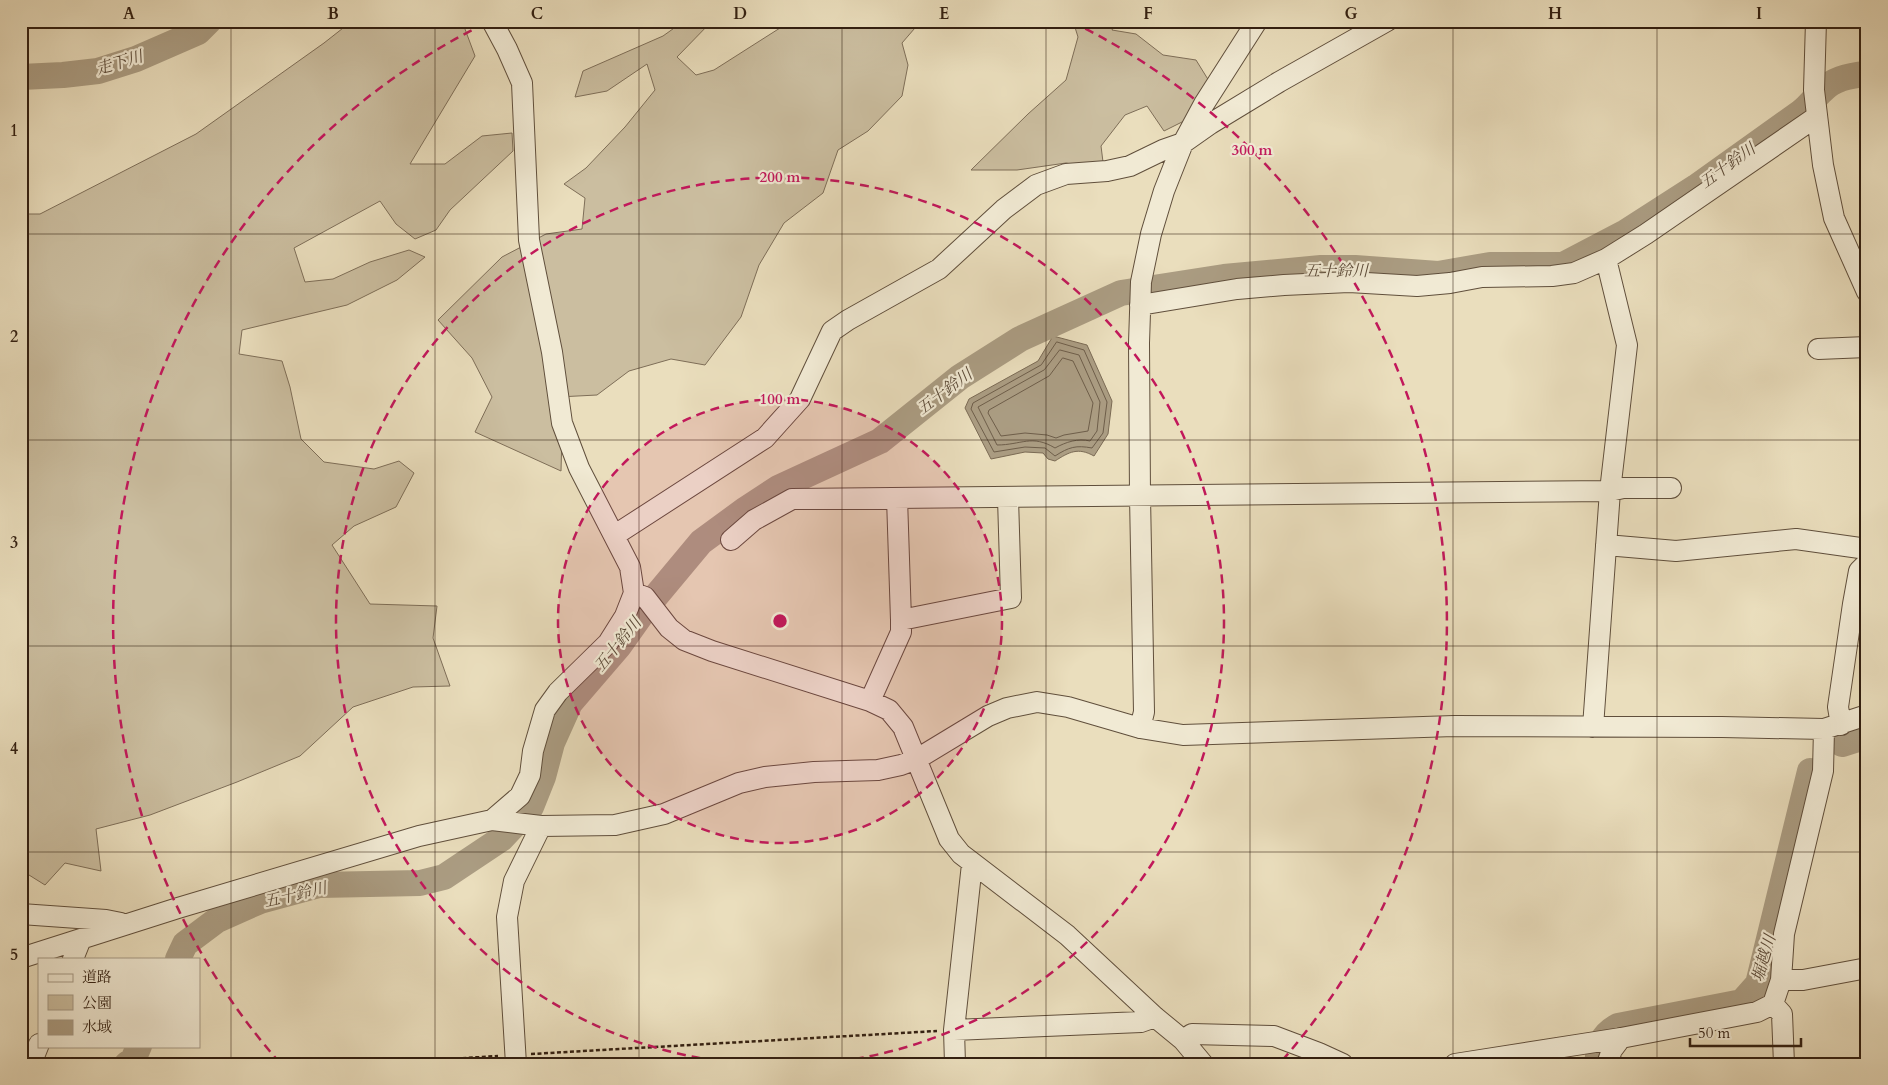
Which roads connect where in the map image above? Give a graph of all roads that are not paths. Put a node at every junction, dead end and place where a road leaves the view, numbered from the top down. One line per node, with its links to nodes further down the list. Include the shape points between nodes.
1 (492, 21): 17 (street, via 522,83 530,240 562,423 579,468)
2 (1258, 21): 6 (street, via 1204,104)
3 (1387, 21): 6 (street, via 1279,82)
4 (1816, 21): 5 (street)
5 (1816, 113): 7 (street); 8 (street, via 1834,218)
6 (1183, 143): 9 (street, via 1159,208); 17 (street, via 1130,166 1066,174 1036,185 1004,209 939,269 832,331 800,399 766,438)
7 (1606, 259): 9 (street, via 1574,273 1552,276 1482,277 1417,286 1349,282); 13 (street, via 1627,345)
8 (1867, 292)
9 (1140, 295): 14 (street)
10 (1867, 347): 11 (street)
11 (1818, 349)
12 (1671, 488): 13 (street)
13 (1610, 491): 14 (street); 19 (street)
14 (1140, 496): 16 (street); 28 (street, via 1144,712)
15 (897, 498): 16 (street); 18 (street, via 792,499 754,520); 23 (street)
16 (1008, 498): 23 (street, via 1011,598)
17 (615, 535): 22 (street)
18 (731, 540)
19 (1606, 544): 20 (street, via 1676,551 1796,539); 26 (street)
20 (1867, 549)
21 (1867, 563): 27 (street, via 1859,571 1838,707)
22 (645, 601): 24 (street, via 684,640); 30 (street, via 626,616 608,643 558,692 545,710 537,732 530,775 520,796)
23 (901, 620): 24 (street, via 901,632)
24 (870, 701): 29 (street, via 888,710 903,727)
25 (1867, 715): 27 (street)
26 (1593, 727): 27 (street); 28 (street, via 1414,727 1184,735)
27 (1832, 727): 39 (street, via 1784,934)
28 (1140, 728): 29 (street, via 1068,707 1037,702 988,716)
29 (917, 759): 31 (street, via 878,770 765,777 664,814 615,825); 32 (street, via 949,838)
30 (498, 821): 31 (street); 34 (street, via 419,836)
31 (535, 826): 46 (street, via 514,881 506,917)
32 (972, 864): 41 (street, via 1068,935); 42 (street)
33 (21, 914): 34 (street)
34 (127, 924): 35 (street)
35 (81, 939): 36 (street); 37 (street)
36 (21, 958)
37 (73, 958)
38 (1867, 968): 39 (street, via 1803,980)
39 (1780, 980): 40 (street)
40 (1773, 1004): 44 (street, via 1757,1012); 53 (street, via 1782,1014)
41 (1155, 1017): 42 (street, via 1141,1022); 43 (street)
42 (954, 1030): 48 (street)
43 (1183, 1040): 49 (street); 50 (street, via 1192,1034 1274,1036)
44 (1606, 1040): 51 (street); 52 (street, via 1612,1050)
45 (38, 1046): 47 (street)
46 (516, 1060)
47 (31, 1064)
48 (955, 1064)
49 (1203, 1064)
50 (1343, 1064)
51 (1455, 1064)
52 (1607, 1064)
53 (1784, 1064)

